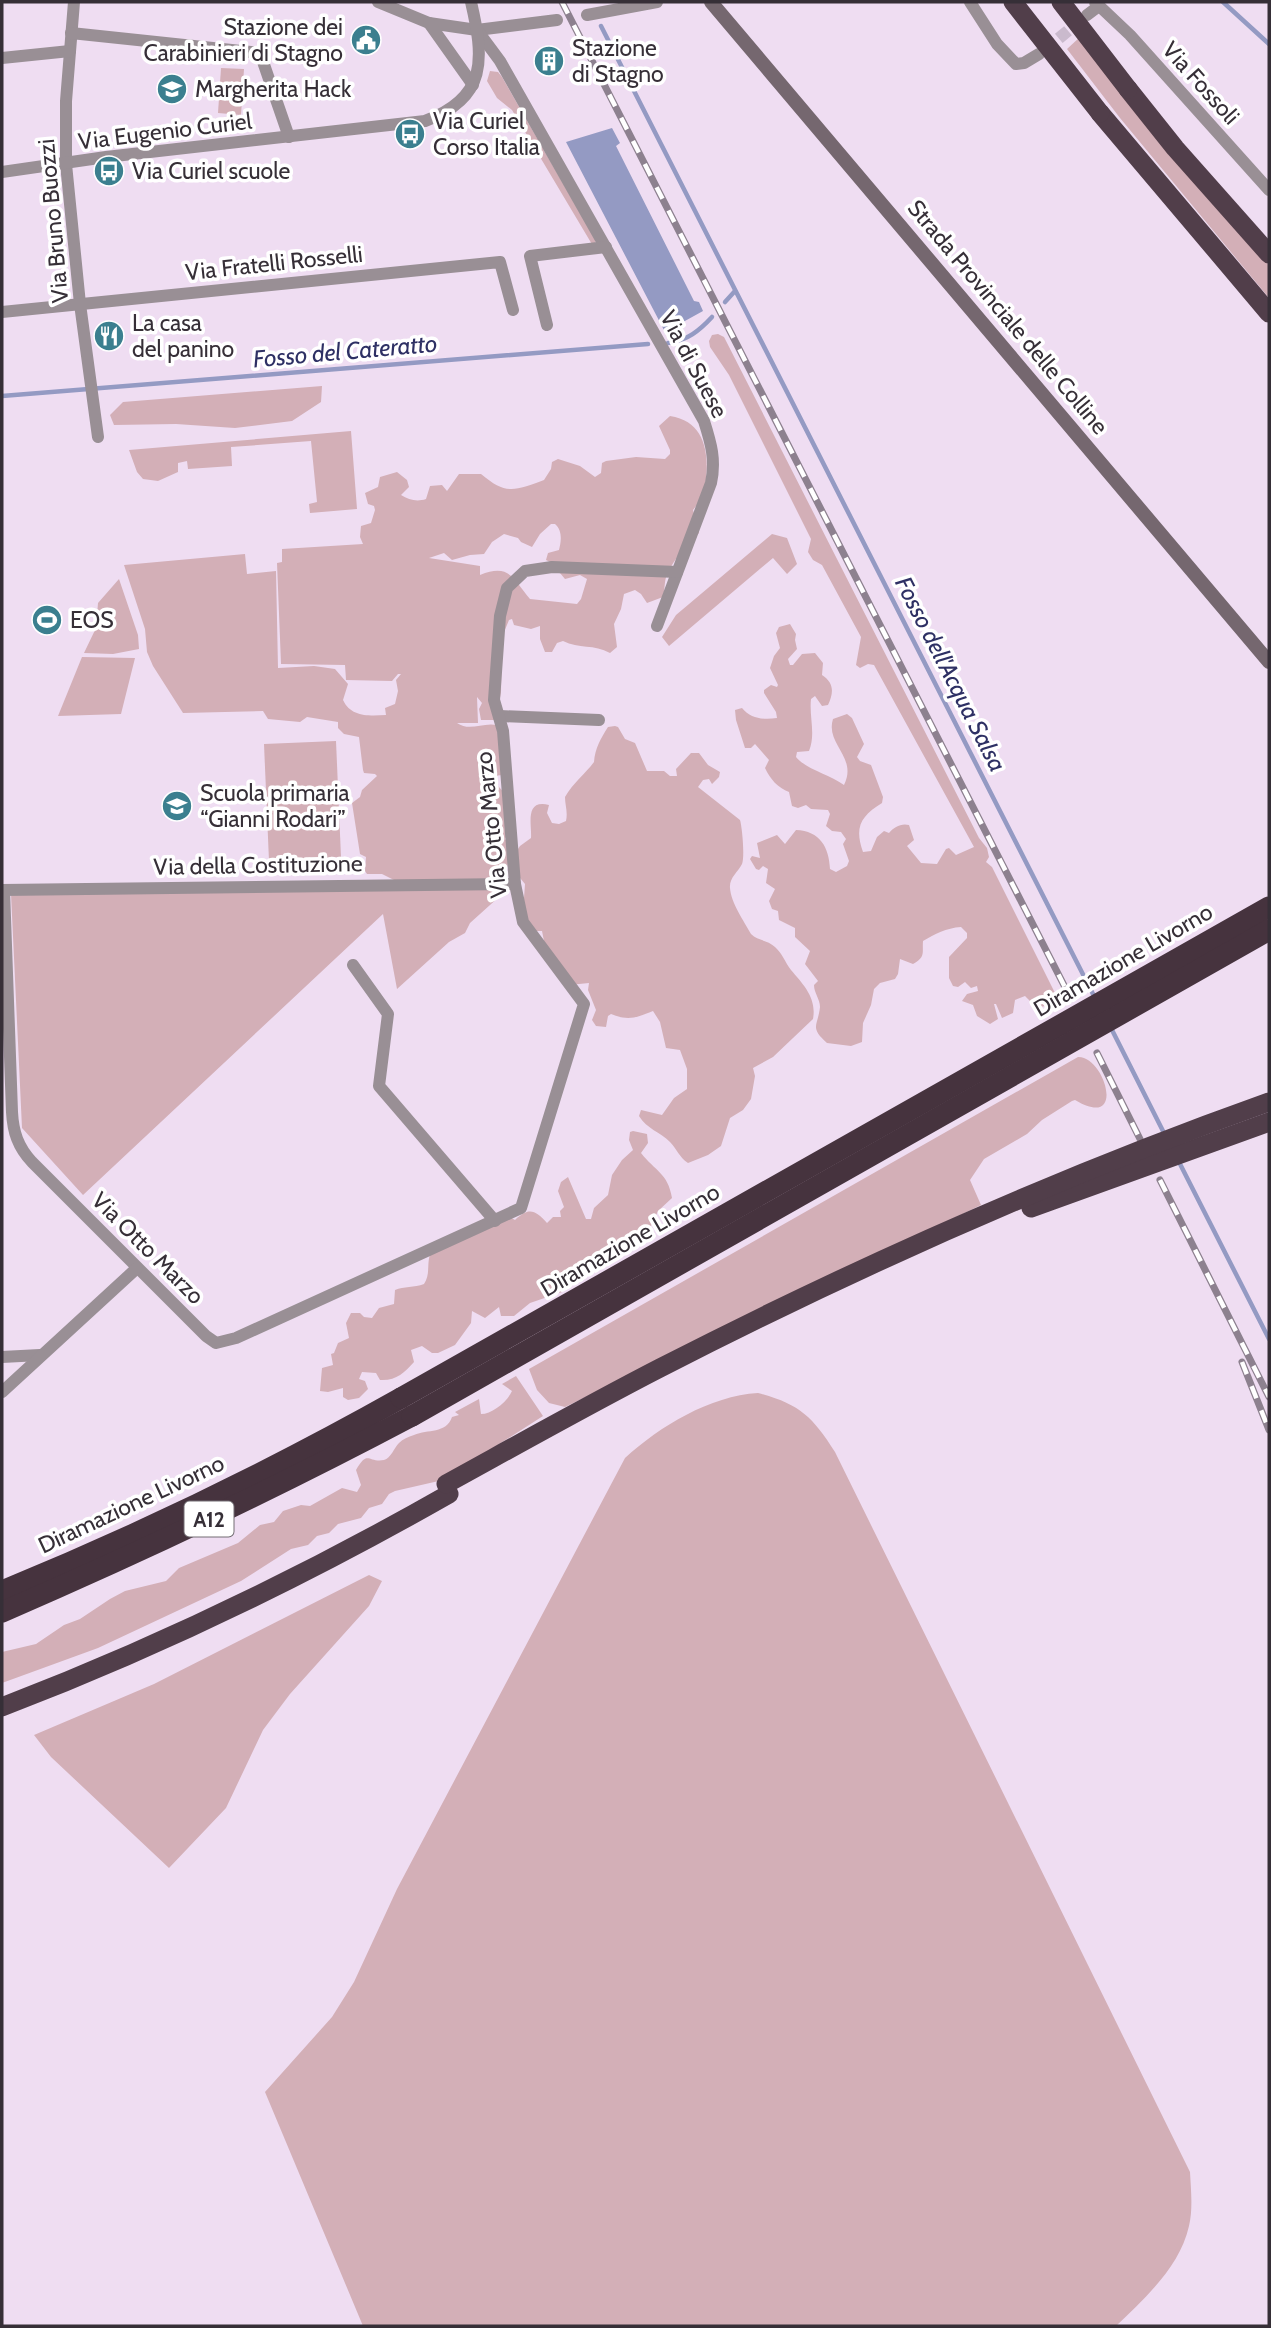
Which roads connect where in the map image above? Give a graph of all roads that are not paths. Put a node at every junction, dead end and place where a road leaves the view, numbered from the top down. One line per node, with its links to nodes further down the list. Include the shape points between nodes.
1 (74, 2): 15 (street, Via Bruno Buozzi)
2 (377, 2): 13 (street)
3 (471, 2): 14 (street)
4 (657, 2): 10 (street)
5 (710, 2): 34 (main road, Strada Provinciale delle Colline)
6 (970, 2): 17 (street, via 1016,64)
7 (1013, 2): 29 (highway, bridge)
8 (1061, 2): 25 (highway, bridge, via 1175,148)
9 (1097, 4): 11 (street); 23 (street, Via Fossoli)
10 (587, 15)
11 (1087, 15)
12 (557, 20): 14 (street)
13 (429, 23): 14 (street); 19 (street)
14 (477, 30): 19 (street, via 481,59); 24 (street, Via di Suese, via 500,61)
15 (71, 33): 16 (street, Via Bruno Buozzi); 20 (street, via 260,53)
16 (70, 51): 18 (street); 21 (street, Via Bruno Buozzi)
17 (1039, 54)
18 (2, 58)
19 (473, 85): 20 (street, Via Eugenio Curiel, via 456,105 425,121)
20 (289, 136): 21 (street, Via Eugenio Curiel)
21 (66, 164): 22 (street, Via Eugenio Curiel); 26 (street, Via Bruno Buozzi)
22 (2, 172)
23 (1269, 190)
24 (606, 247): 30 (street, via 530,256); 32 (street, Via di Suese, via 704,421 714,454 711,483)
25 (1269, 254)
26 (80, 304): 27 (street, Via Fratelli Rosselli, via 500,262); 28 (street, Via Fratelli Rosselli); 31 (street, Via Bruno Buozzi)
27 (513, 310)
28 (2, 313)
29 (1269, 313)
30 (547, 324)
31 (99, 437)
32 (677, 572): 33 (street, Via di Suese); 35 (street, Via Otto Marzo, via 525,570 507,587 500,616 494,700)
33 (657, 626)
34 (1269, 662)
35 (500, 716): 36 (street); 37 (street, Via Otto Marzo)
36 (599, 720)
37 (515, 884): 38 (street, Via della Costituzione); 44 (street, Via Otto Marzo, via 523,922 584,1004 521,1208)
38 (3, 890): 45 (street, Via Otto Marzo, via 16,1139 32,1162)
39 (1269, 907): 50 (highway, Diramazione Livorno, bridge)
40 (1269, 930): 50 (highway, Diramazione Livorno, bridge)
41 (353, 965): 44 (street, via 388,1014 379,1086)
42 (1269, 1102): 51 (highway, bridge, via 1122,1157 828,1286 658,1369)
43 (1269, 1122): 51 (highway, bridge, via 1029,1209 898,1265)
44 (495, 1221): 45 (street, Via Otto Marzo, via 224,1342 206,1336)
45 (137, 1268): 46 (street)
46 (40, 1355): 47 (street); 48 (street)
47 (4, 1358): 48 (street)
48 (20, 1376): 49 (street)
49 (2, 1392)
50 (407, 1407): 52 (highway, Diramazione Livorno / A12); 53 (highway, Diramazione Livorno / A12, via 230,1510)
51 (448, 1489): 54 (highway, via 237,1596); 55 (highway, via 238,1607)
52 (2, 1591)
53 (2, 1612)
54 (2, 1696)
55 (2, 1707)

